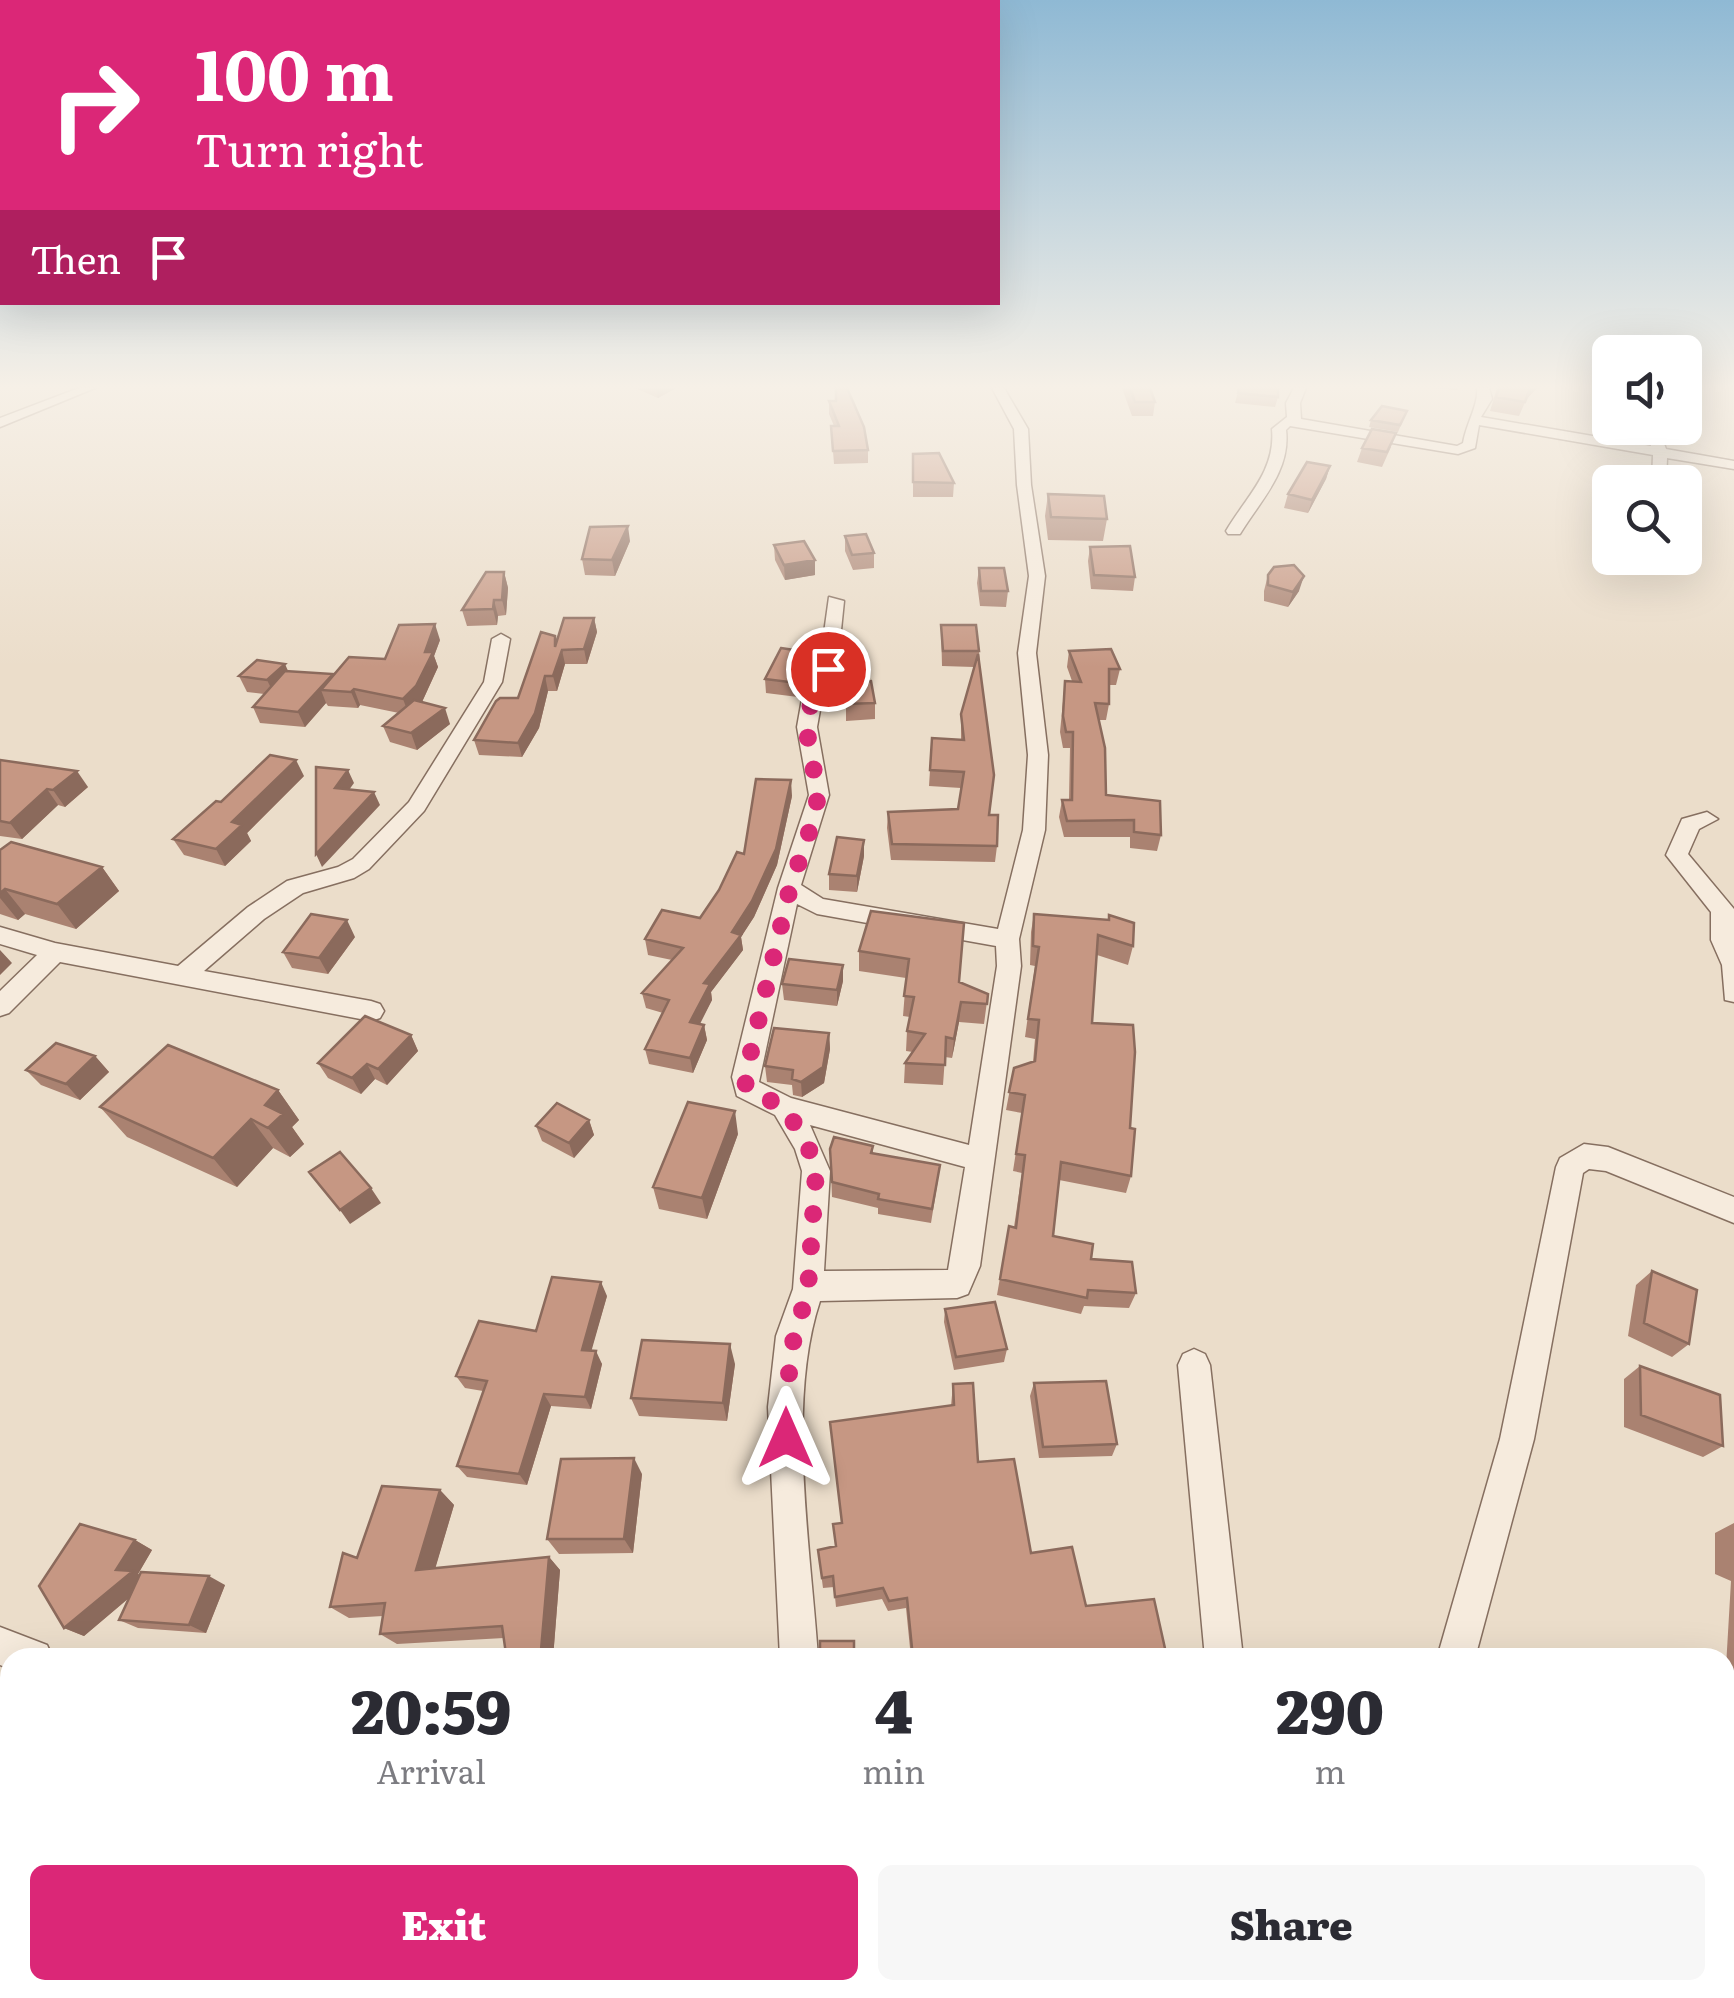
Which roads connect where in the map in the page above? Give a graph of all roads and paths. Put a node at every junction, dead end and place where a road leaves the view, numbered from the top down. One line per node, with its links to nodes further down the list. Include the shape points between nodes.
1 (1024, 481): 9 (street, via 1037,576 1026,653 1038,755 1034,830)
2 (1268, 481): 3 (street)
3 (1234, 531)
4 (835, 601): 7 (street, via 828,669 806,727 818,794 815,815)
5 (501, 639): 11 (street, via 493,682 417,806 361,864 296,886)
6 (1707, 820): 12 (street, via 1690,824 1676,855 1723,910)
7 (790, 888): 9 (street, via 816,906); 15 (street, via 745,1077 746,1088)
8 (0, 935): 10 (street)
9 (1007, 938): 16 (street, via 1009,966)
10 (55, 952): 11 (street); 13 (street)
11 (182, 976): 14 (street)
12 (1734, 994)
13 (0, 1006)
14 (371, 1011)
15 (785, 1108): 16 (street); 18 (street, via 816,1172)
16 (982, 1160): 18 (street, via 957,1284 855,1281)
17 (1734, 1210): 22 (street, via 1608,1159 1584,1156 1570,1167 1518,1438)
18 (808, 1289): 20 (street, via 792,1336 785,1408)
19 (1194, 1365): 21 (street)
20 (797, 1648)
21 (1223, 1648)
22 (1459, 1648)

